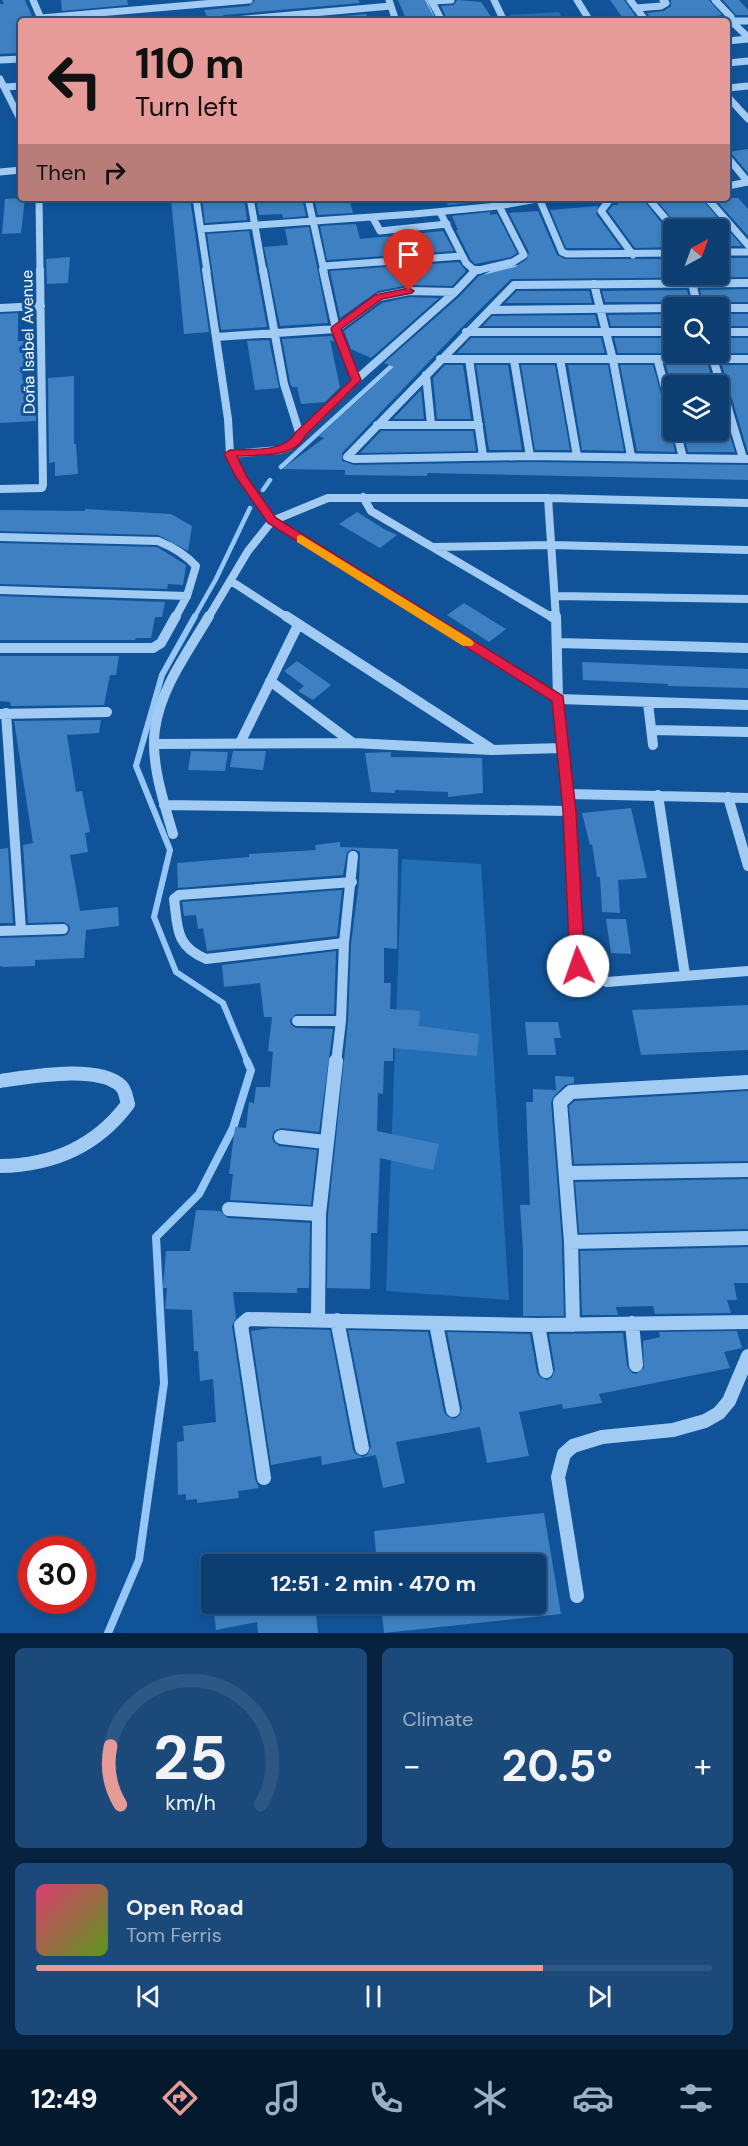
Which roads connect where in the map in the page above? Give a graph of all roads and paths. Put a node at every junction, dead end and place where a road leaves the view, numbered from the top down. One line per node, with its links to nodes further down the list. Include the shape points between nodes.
1 (33, 0): 12 (street)
2 (249, 0): 13 (street)
3 (451, 0): 9 (street)
4 (494, 0): 17 (street)
5 (577, 0): 18 (street)
6 (630, 0): 11 (street)
7 (663, 0): 11 (street, via 666,3 661,6)
8 (715, 0): 20 (street)
9 (432, 1): 16 (street)
10 (390, 3): 14 (street); 15 (street)
11 (636, 8): 19 (street)
12 (40, 18)
13 (62, 18)
14 (252, 18)
15 (395, 18)
16 (440, 18)
17 (503, 18)
18 (588, 18)
19 (644, 18)
20 (731, 21): 21 (street); 22 (street)
21 (748, 21)
22 (748, 38): 23 (street)
23 (730, 41)
24 (18, 59): 25 (street)
25 (0, 60)
26 (748, 61): 27 (street)
27 (730, 63)
28 (0, 79): 31 (street)
29 (18, 86): 31 (street)
30 (748, 86): 32 (street)
31 (5, 87): 34 (street)
32 (730, 88)
33 (730, 99): 35 (street)
34 (18, 113)
35 (748, 119)
36 (730, 160): 39 (street)
37 (18, 170): 38 (street)
38 (0, 172)
39 (748, 182): 40 (street)
40 (730, 186)
41 (39, 201): 72 (street, Doña Isabel Avenue)
42 (196, 201): 58 (street)
43 (251, 201): 57 (street)
44 (309, 201): 55 (street)
45 (496, 201): 51 (street)
46 (529, 201): 51 (street)
47 (542, 201): 63 (street, via 562,252 574,256)
48 (609, 201): 63 (street, via 601,211)
49 (651, 201): 54 (street)
50 (710, 201): 59 (street)
51 (498, 206): 52 (street); 66 (street, via 524,255 513,262)
52 (440, 212): 53 (street); 56 (street)
53 (373, 218): 55 (street); 56 (street, via 380,231)
54 (666, 219)
55 (313, 221): 57 (street); 65 (street)
56 (447, 224): 64 (street)
57 (256, 225): 58 (street); 84 (street)
58 (201, 229): 86 (street)
59 (748, 245)
60 (729, 252): 61 (street)
61 (748, 252)
62 (663, 254): 63 (street)
63 (633, 255)
64 (462, 256): 65 (street); 66 (street)
65 (324, 266): 79 (street)
66 (475, 271): 71 (street)
67 (663, 283): 70 (street)
68 (729, 283): 69 (street)
69 (748, 283)
70 (594, 284): 77 (street); 78 (street, via 514,285)
71 (455, 292): 79 (street, via 409,291 379,297); 98 (street)
72 (41, 306): 73 (street); 112 (street, Doña Isabel Avenue, via 43,485 36,490)
73 (0, 308)
74 (663, 308): 77 (street)
75 (729, 308): 76 (street)
76 (748, 308)
77 (600, 309): 78 (street); 85 (street)
78 (491, 310): 80 (street)
79 (336, 329): 84 (street); 98 (street)
80 (466, 332): 85 (street); 88 (street)
81 (663, 332): 85 (street)
82 (729, 332): 83 (street)
83 (748, 332)
84 (275, 334): 86 (street); 103 (street, via 284,384)
85 (606, 334): 93 (street)
86 (216, 337): 105 (street)
87 (729, 357): 91 (street)
88 (440, 359): 89 (street); 97 (street)
89 (469, 359): 92 (street); 102 (street)
90 (560, 359): 92 (street); 93 (street); 108 (street)
91 (748, 359)
92 (514, 360): 107 (street)
93 (612, 360): 94 (street); 109 (street)
94 (657, 360): 95 (street); 99 (street)
95 (663, 360)
96 (714, 363): 111 (street)
97 (426, 375): 100 (street); 101 (street)
98 (356, 380): 103 (street)
99 (663, 382)
100 (431, 424): 101 (street); 102 (street)
101 (377, 425): 106 (street, via 347,457)
102 (479, 425): 106 (street)
103 (300, 435): 105 (street, via 280,450)
104 (679, 441): 110 (street)
105 (230, 454): 116 (street)
106 (483, 456): 107 (street)
107 (530, 456): 108 (street)
108 (577, 456): 109 (street)
109 (632, 456): 110 (street)
110 (683, 458): 111 (street)
111 (745, 458)
112 (0, 489)
113 (363, 497): 114 (street); 116 (street, via 328,498); 119 (street, via 371,511)
114 (548, 498): 115 (street); 118 (street)
115 (748, 503)
116 (272, 521): 121 (street); 132 (street)
117 (0, 537): 123 (street, via 158,541 178,550 196,566)
118 (550, 545): 119 (street); 120 (street); 124 (street)
119 (434, 547): 126 (street)
120 (748, 550)
121 (231, 581): 127 (street); 141 (street, via 168,685 155,729)
122 (0, 590): 123 (street)
123 (187, 596): 129 (street, via 161,643 153,648)
124 (556, 596): 125 (street); 126 (street)
125 (748, 599)
126 (555, 619): 128 (street)
127 (298, 625): 131 (street); 144 (street)
128 (558, 643): 130 (street); 132 (street)
129 (0, 648)
130 (748, 648)
131 (270, 681): 139 (street); 140 (street)
132 (558, 699): 133 (street); 143 (street)
133 (648, 703): 134 (street); 137 (street)
134 (748, 705)
135 (106, 712): 136 (street)
136 (3, 713): 156 (street)
137 (652, 730): 138 (street); 142 (street)
138 (748, 732)
139 (240, 743): 140 (street); 141 (street)
140 (353, 743): 144 (street)
141 (155, 744): 149 (street)
142 (653, 746)
143 (563, 748): 144 (street); 145 (street)
144 (492, 750)
145 (568, 794): 146 (street); 150 (street)
146 (658, 795): 147 (street); 160 (street)
147 (728, 797): 148 (street); 153 (street)
148 (748, 798)
149 (164, 805): 150 (street); 151 (street)
150 (569, 811): 160 (street, via 578,966 607,982)
151 (173, 834)
152 (353, 856): 154 (street)
153 (748, 866)
154 (352, 882): 158 (street); 158 (street, via 179,895 174,899 181,944 191,954 206,959)
155 (63, 929): 156 (street)
156 (21, 930): 157 (street)
157 (0, 931)
158 (345, 943): 162 (street)
159 (748, 971): 160 (street)
160 (685, 975)
161 (297, 1021): 162 (street)
162 (341, 1021): 166 (street)
163 (0, 1082): 167 (street, via 95,1075 113,1079 124,1088 128,1104 100,1137 62,1157 24,1167)
164 (748, 1082): 169 (street, via 571,1092 560,1102)
165 (280, 1137): 166 (street)
166 (326, 1142): 171 (street)
167 (0, 1166)
168 (748, 1170): 169 (street)
169 (567, 1173): 173 (street)
170 (229, 1209): 171 (street)
171 (319, 1214): 174 (street)
172 (748, 1238): 173 (street)
173 (571, 1242): 180 (street)
174 (318, 1320): 175 (street); 186 (street, via 248,1319 241,1325)
175 (336, 1320): 178 (street); 185 (street)
176 (748, 1322): 177 (street)
177 (632, 1323): 180 (street); 182 (street)
178 (436, 1324): 179 (street); 184 (street)
179 (538, 1325): 180 (street); 183 (street)
180 (573, 1325)
181 (748, 1356): 187 (street, via 721,1412 698,1426 601,1436 565,1452 558,1477)
182 (636, 1365)
183 (546, 1371)
184 (453, 1410)
185 (362, 1448)
186 (264, 1478)
187 (577, 1596)

